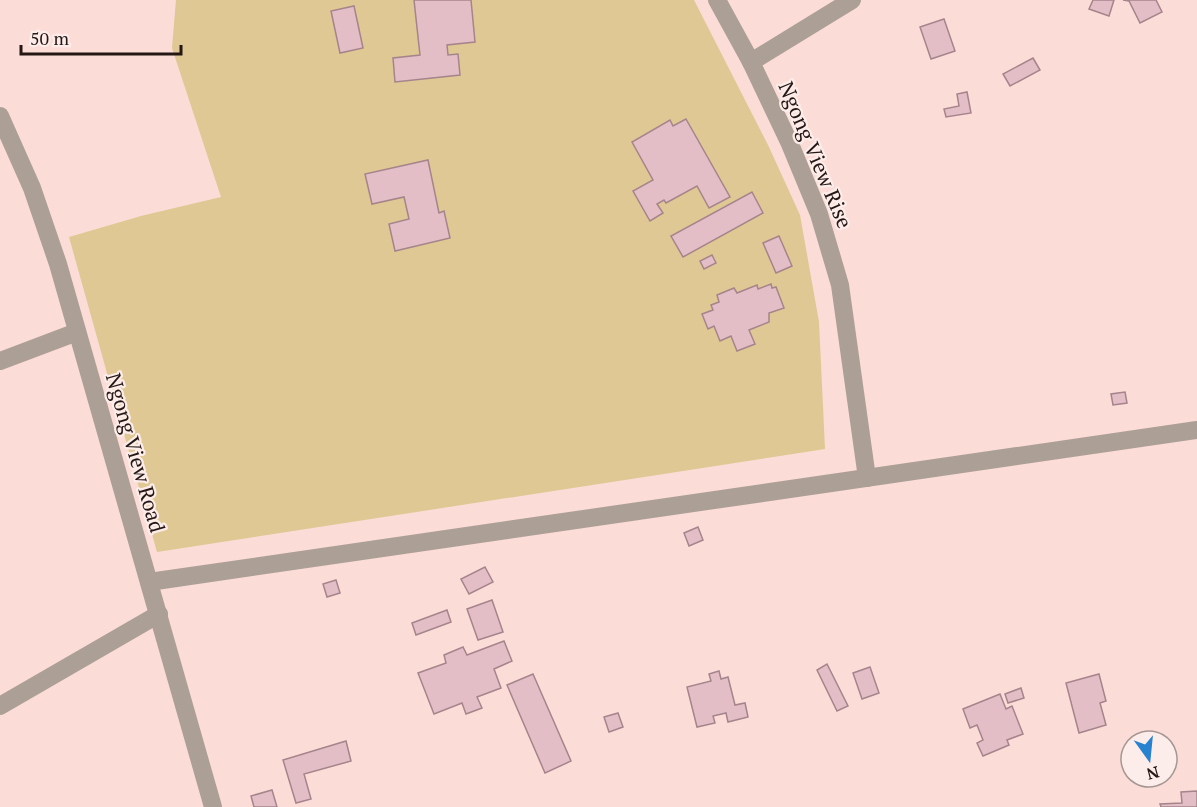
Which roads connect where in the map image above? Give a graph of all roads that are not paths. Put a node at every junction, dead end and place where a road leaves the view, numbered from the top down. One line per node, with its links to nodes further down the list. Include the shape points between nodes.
1 (717, 0): 3 (street, Ngong View Rise)
2 (852, 0): 3 (street)
3 (751, 62): 8 (street, Ngong View Rise, via 819,214 840,285)
4 (0, 116): 5 (street, Ngong View Road, via 32,188)
5 (76, 332): 6 (street); 9 (street, Ngong View Road)
6 (0, 361)
7 (1197, 430): 8 (street)
8 (867, 478): 9 (street)
9 (149, 582): 10 (street, Ngong View Road)
10 (159, 614): 11 (street); 12 (street, Ngong View Road)
11 (0, 706)
12 (213, 807)

